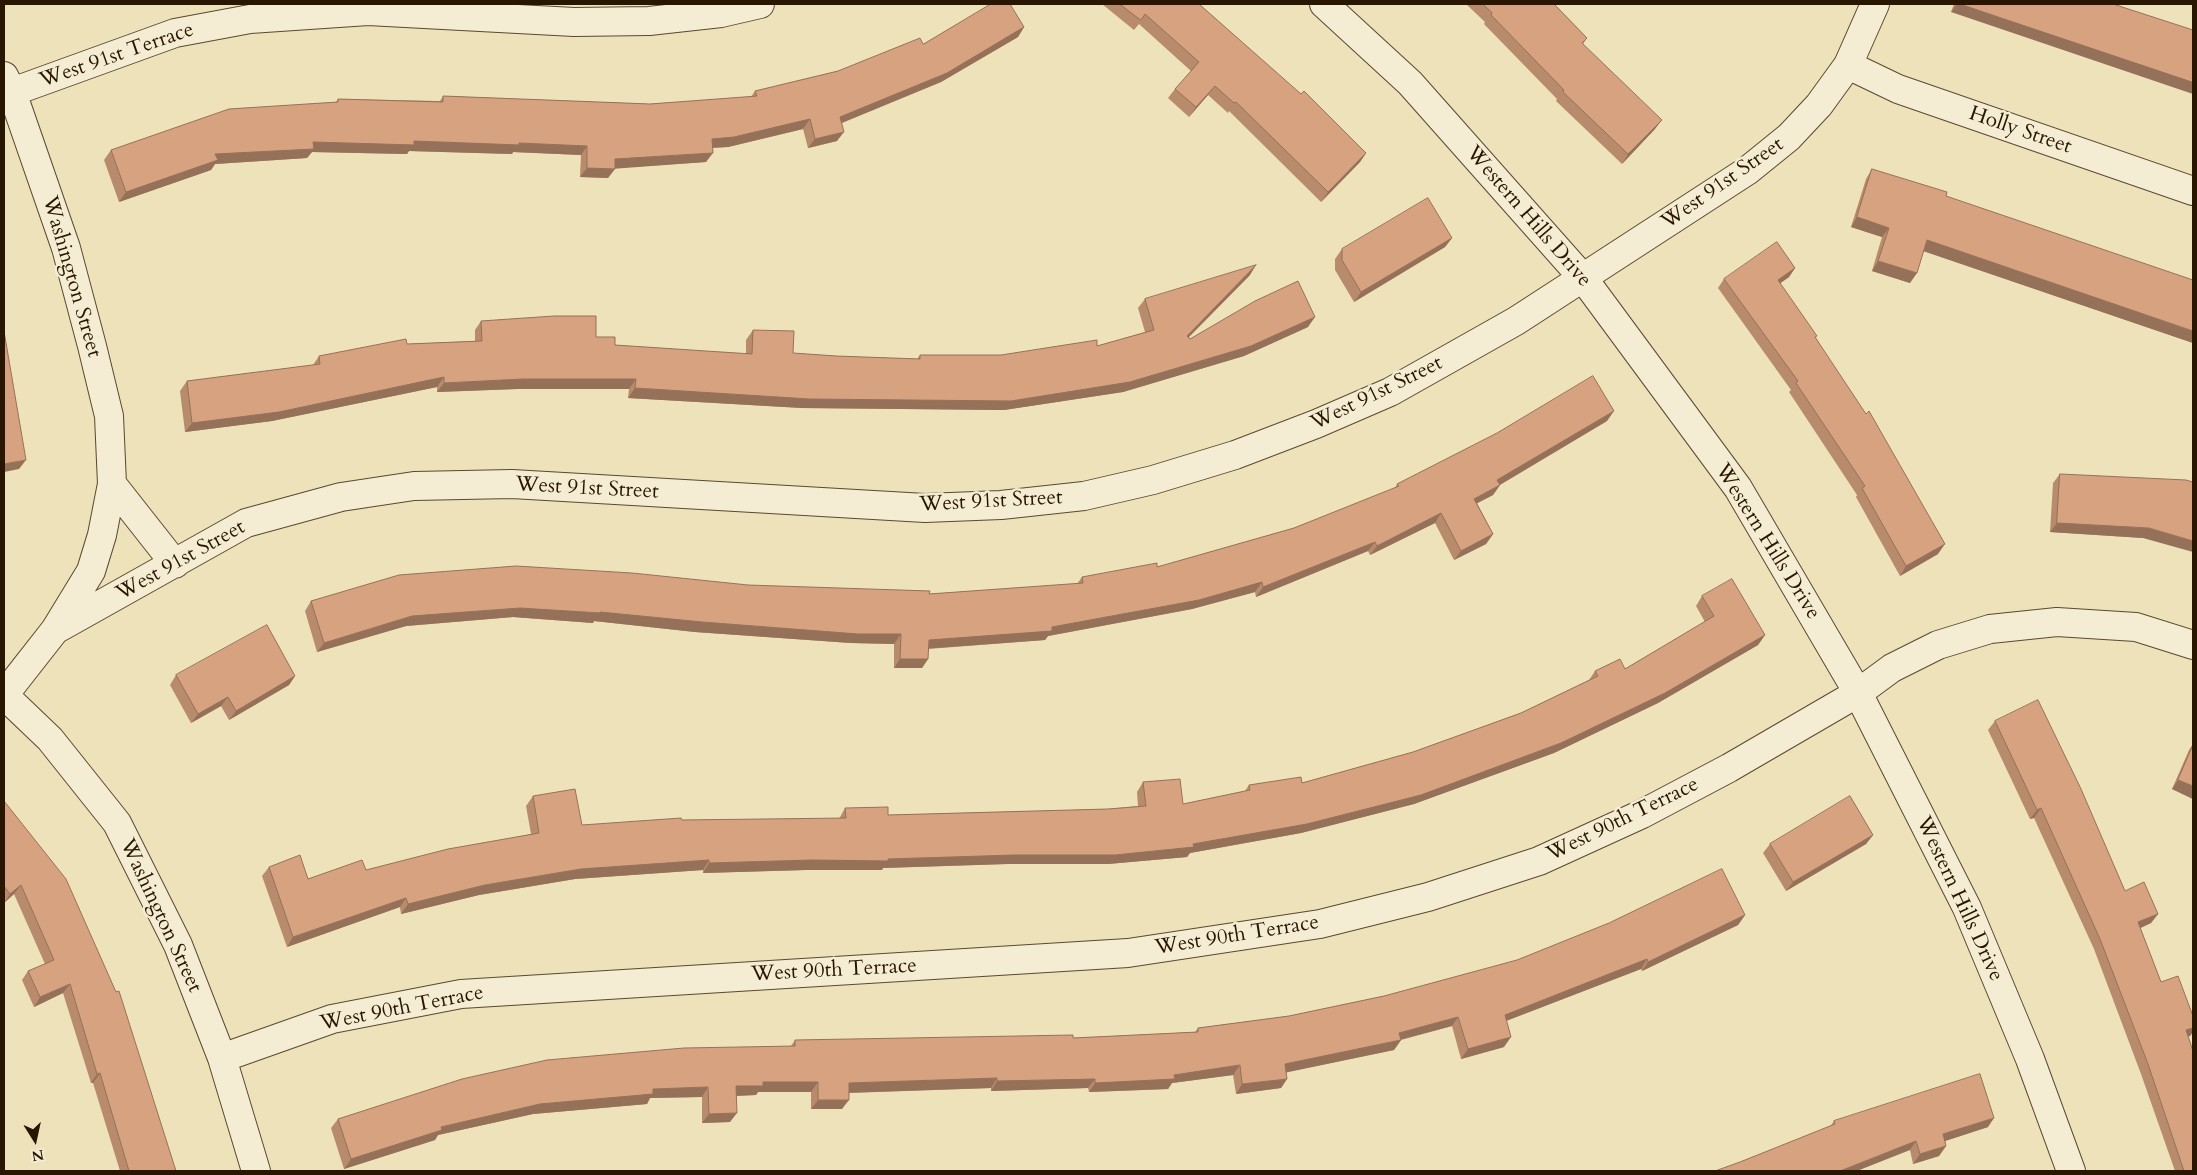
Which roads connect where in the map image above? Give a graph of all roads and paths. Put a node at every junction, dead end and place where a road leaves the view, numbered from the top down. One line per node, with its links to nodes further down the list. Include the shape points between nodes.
1 (760, 4): 5 (street, West 91st Terrace, via 722,13 649,21 574,22 368,11 250,19 175,33)
2 (1324, 4): 7 (street, Western Hills Drive, via 1410,83)
3 (1875, 4): 4 (street, West 91st Street)
4 (1848, 66): 6 (street, Holly Street, via 1898,89); 7 (street, West 91st Street, via 1819,105 1789,137 1722,187)
5 (8, 84): 8 (street, Washington Street, via 66,248 92,346 109,416)
6 (2193, 191)
7 (1583, 278): 9 (street, West 91st Street, via 1516,322 1390,392 1234,456 1084,496 1001,505 925,508 512,484 414,486 340,497 246,523); 12 (street, Western Hills Drive, via 1738,488)
8 (112, 484): 9 (street); 10 (street, Washington Street, via 91,571)
9 (175, 564): 10 (street, West 91st Street)
10 (55, 630): 13 (street, West 91st Street)
11 (2193, 645): 12 (street, West 90th Terrace, via 2136,627 2057,622 1990,629 1938,645 1892,668)
12 (1858, 692): 14 (street, West 90th Terrace, via 1729,768 1642,814 1539,860 1428,897 1320,924 1128,953 461,994 332,1019); 16 (street, Western Hills Drive, via 1967,908 2030,1059)
13 (4, 695): 14 (street, Washington Street, via 50,739 117,823 178,945)
14 (222, 1058): 15 (street, Washington Street)
15 (256, 1171)
16 (2071, 1171)

